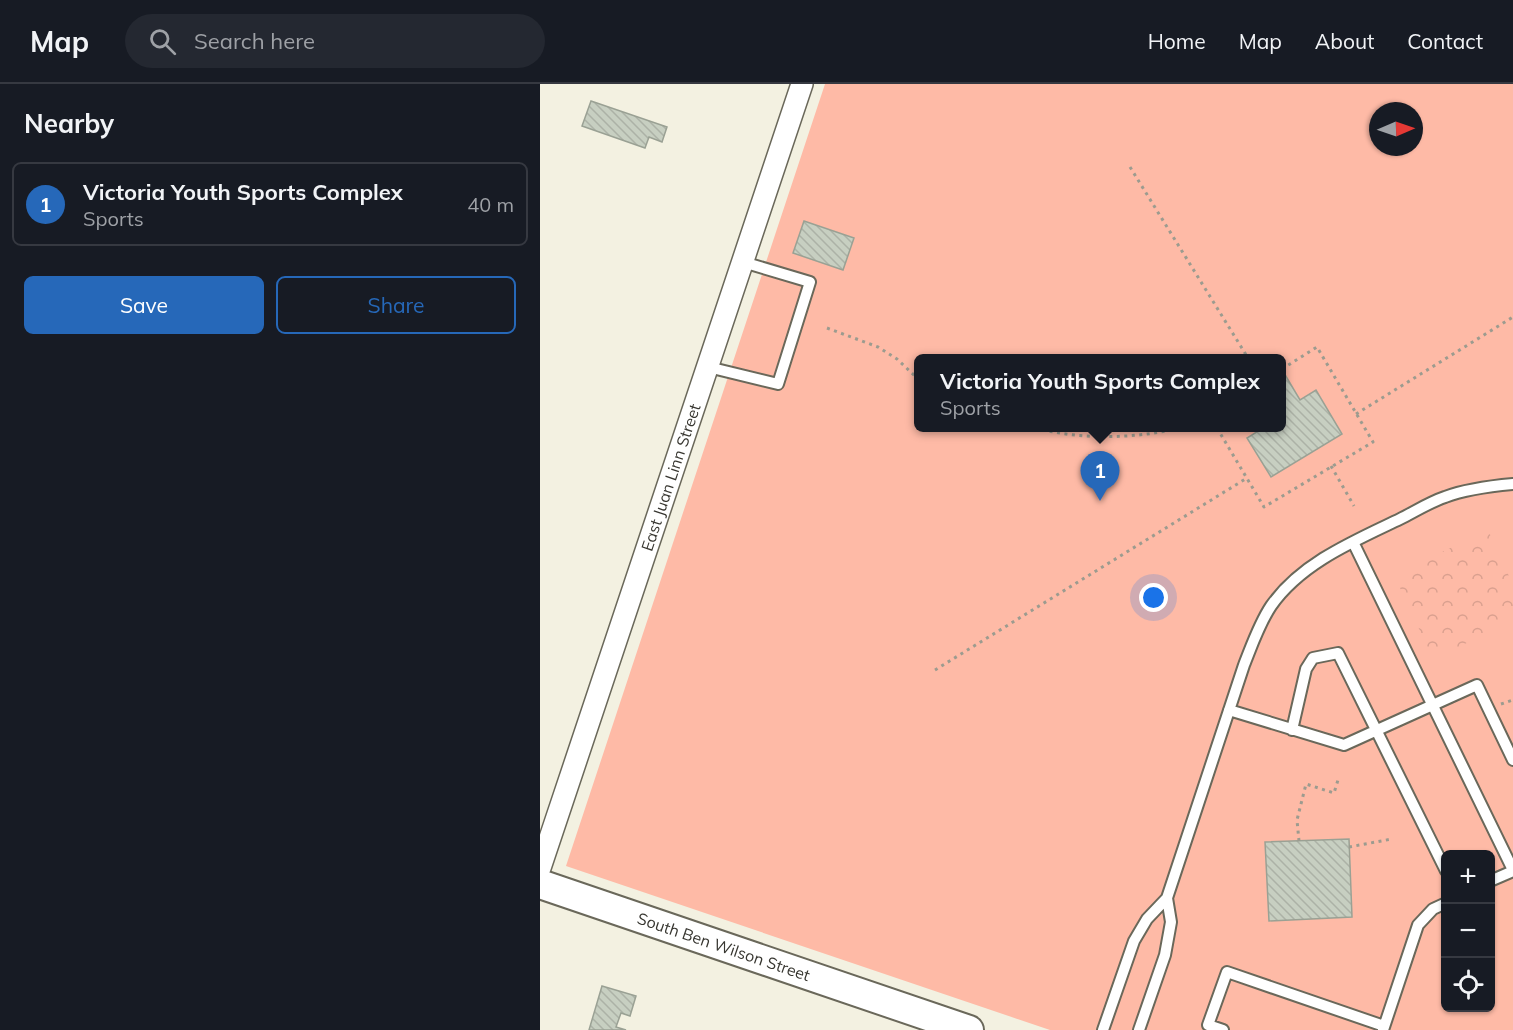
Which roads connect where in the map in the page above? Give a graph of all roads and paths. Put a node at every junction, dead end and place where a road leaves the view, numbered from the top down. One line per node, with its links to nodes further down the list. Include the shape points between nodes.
1 (802, 84): 3 (street, East Juan Linn Street)
2 (1130, 167): 6 (path)
3 (743, 262): 8 (street, East Juan Linn Street); 8 (lane, via 810,282 778,384)
4 (1513, 317): 10 (path)
5 (827, 328): 9 (path, via 878,346)
6 (1246, 354)
7 (1286, 366): 10 (path, via 1317,347)
8 (708, 367): 30 (street, East Juan Linn Street)
9 (914, 375)
10 (1356, 414): 14 (path, via 1373,442)
11 (1058, 432): 12 (path, via 1093,438)
12 (1161, 432)
13 (1219, 432): 15 (path)
14 (1331, 466): 15 (path, via 1264,507); 17 (path)
15 (1247, 478): 19 (path)
16 (1513, 484): 18 (lane, via 1445,497)
17 (1354, 506)
18 (1353, 542): 20 (lane); 21 (lane, via 1294,580 1271,606 1255,635)
19 (935, 670)
20 (1433, 706): 23 (lane); 24 (lane, via 1477,685); 31 (lane)
21 (1229, 710): 22 (lane); 34 (lane)
22 (1292, 730): 23 (lane, via 1344,745); 23 (lane, via 1306,669 1313,658 1338,653)
23 (1376, 731): 29 (lane)
24 (1513, 760)
25 (1338, 780): 27 (path, via 1334,793 1306,784 1297,820)
26 (1392, 839): 28 (path)
27 (1299, 841)
28 (1349, 847)
29 (1441, 861)
30 (540, 868)
31 (1513, 870): 32 (lane)
32 (1495, 879)
33 (540, 884): 37 (main road, South Ben Wilson Street)
34 (1167, 898): 38 (lane, via 1147,919 1134,941); 39 (lane, via 1171,922 1165,955)
35 (1444, 904): 36 (lane, via 1418,925)
36 (1384, 1028): 40 (lane, via 1227,972 1208,1025)
37 (969, 1030)
38 (1103, 1030)
39 (1139, 1030)
40 (1223, 1030)

